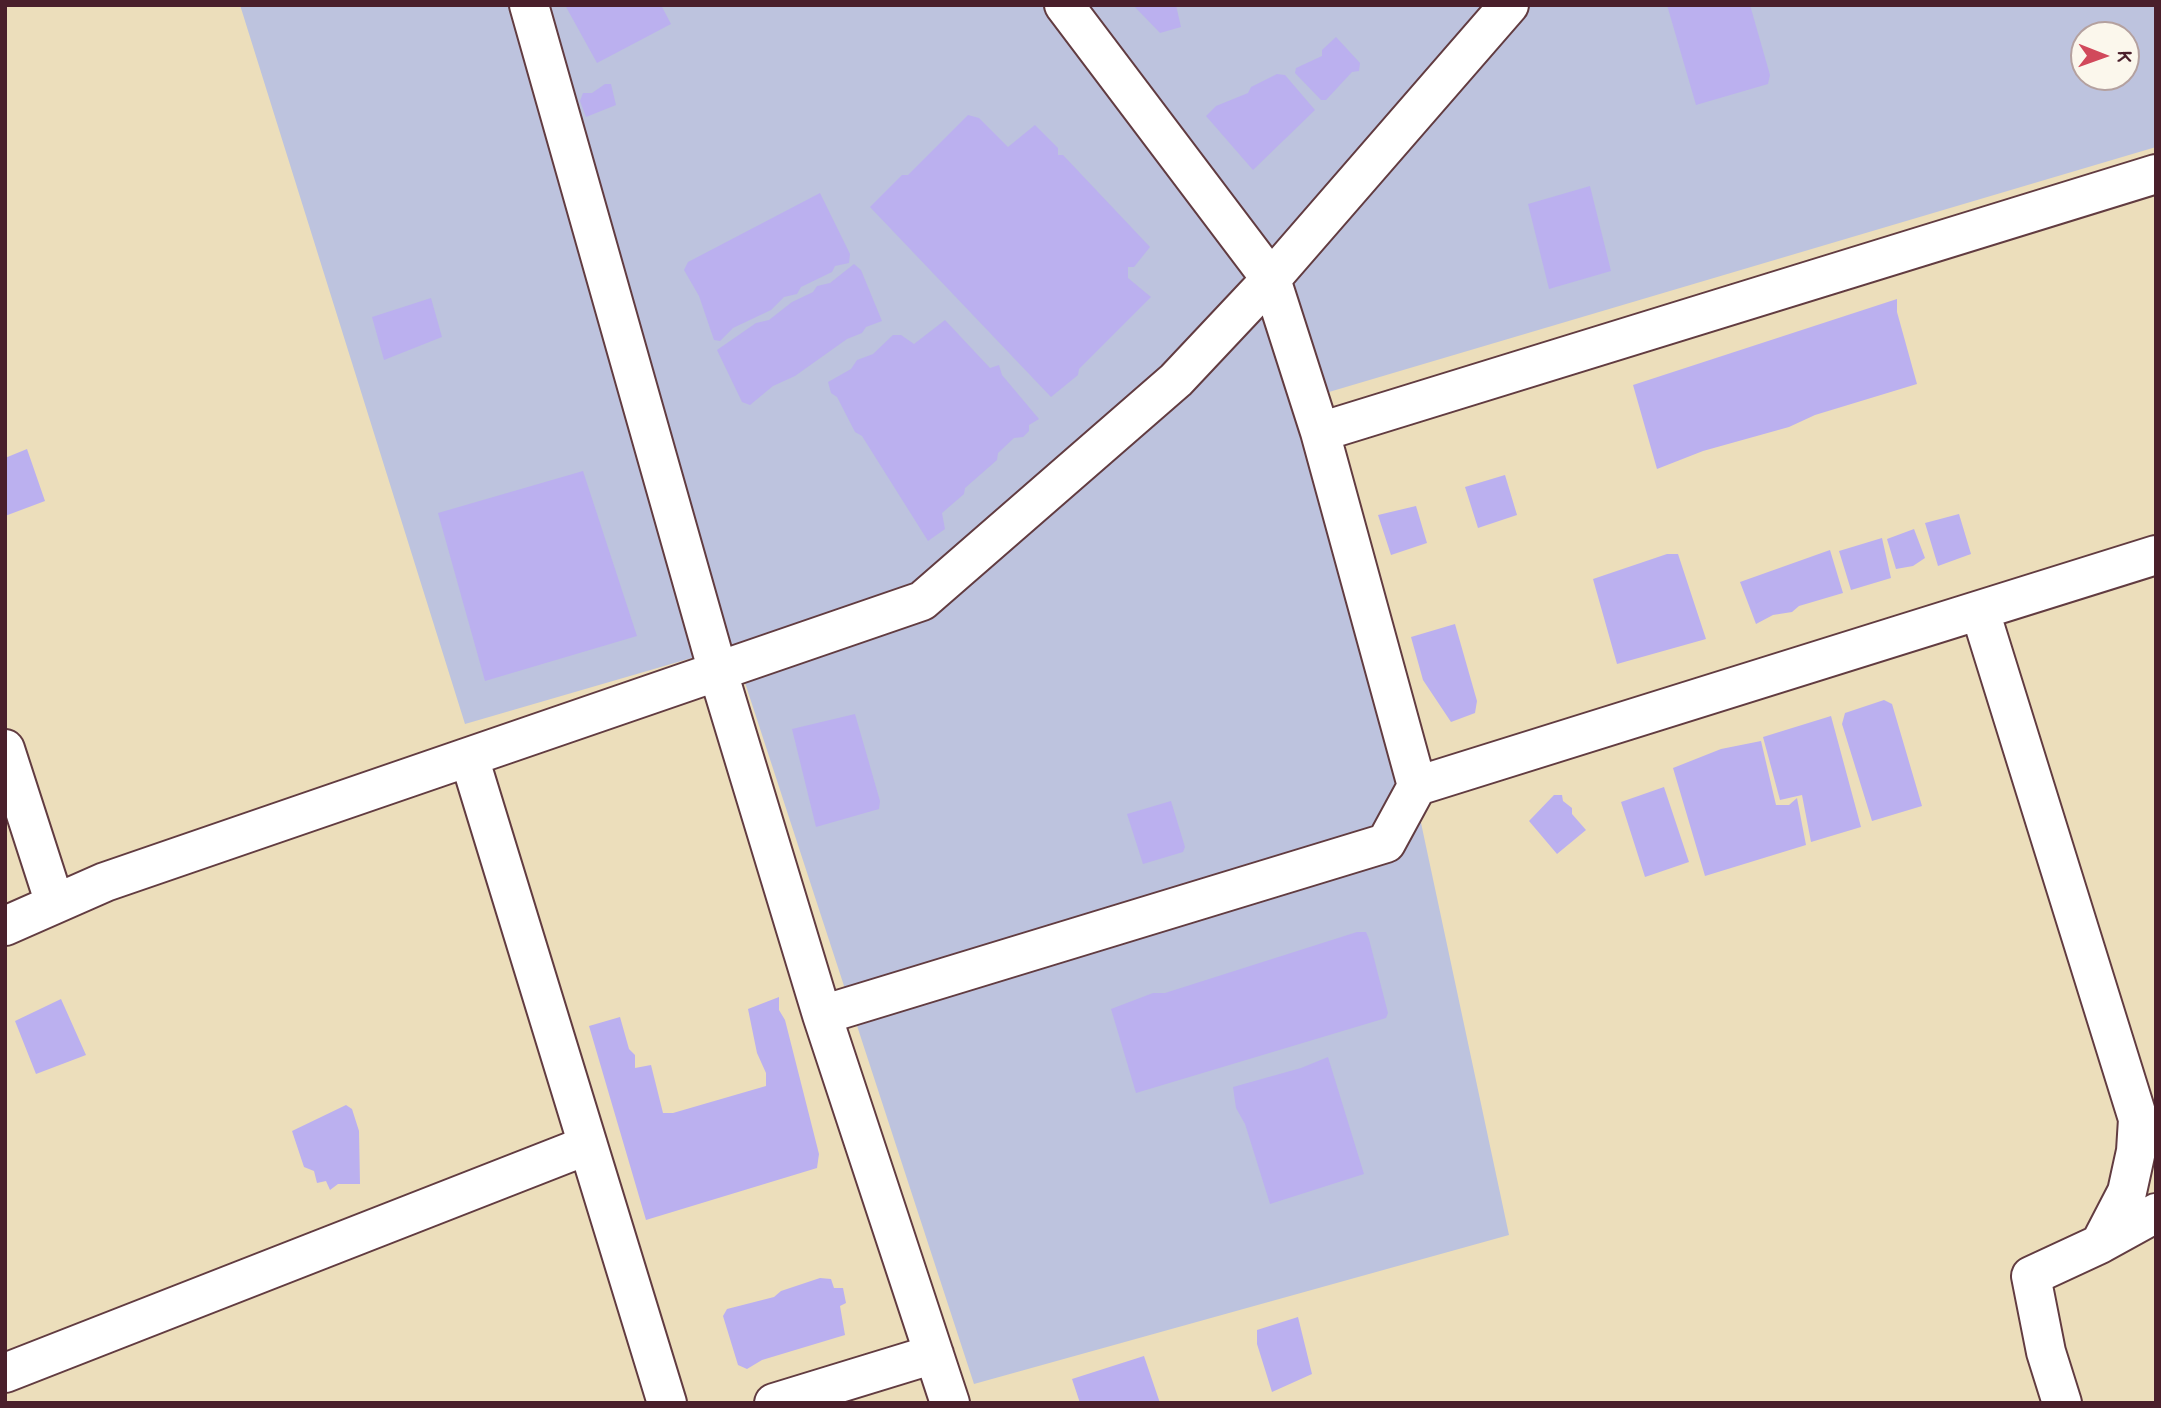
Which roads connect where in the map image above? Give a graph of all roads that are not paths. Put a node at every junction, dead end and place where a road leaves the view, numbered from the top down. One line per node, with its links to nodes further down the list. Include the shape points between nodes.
1 (529, 5): 9 (street)
2 (1064, 5): 5 (street)
3 (1509, 5): 5 (street)
4 (2156, 174): 6 (street)
5 (1271, 279): 6 (street); 9 (street, via 1176,380 922,601)
6 (1320, 432): 12 (street)
7 (2156, 555): 8 (street)
8 (1980, 611): 12 (street); 18 (street, via 2138,1119 2127,1192)
9 (718, 672): 11 (street); 15 (street)
10 (5, 749): 13 (street)
11 (469, 757): 13 (street, via 105,882); 16 (street)
12 (1417, 786): 15 (street, via 1386,843)
13 (55, 904): 14 (street)
14 (5, 926)
15 (822, 1015): 19 (street)
16 (588, 1145): 20 (street); 21 (street)
17 (2156, 1213): 18 (street)
18 (2100, 1244): 24 (street, via 2031,1276)
19 (934, 1354): 22 (street); 23 (street)
20 (5, 1373)
21 (667, 1403)
22 (774, 1403)
23 (950, 1403)
24 (2062, 1403)

